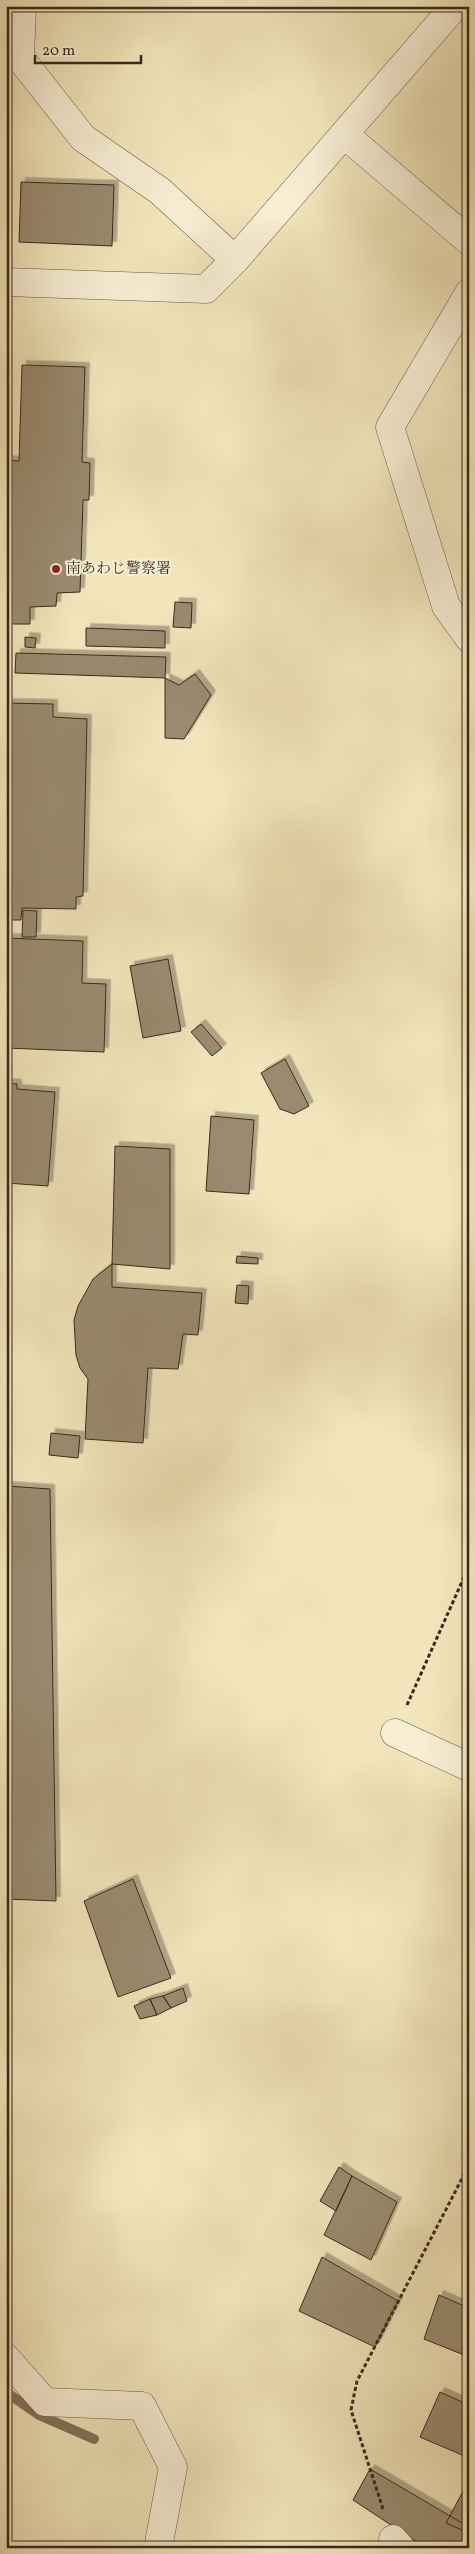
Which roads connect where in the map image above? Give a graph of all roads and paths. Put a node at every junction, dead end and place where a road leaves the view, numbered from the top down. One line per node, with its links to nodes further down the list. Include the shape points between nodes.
1 (22, 6): 5 (street, via 20,58 83,138 160,191)
2 (454, 6): 3 (street)
3 (345, 135): 4 (street); 5 (street)
4 (469, 241)
5 (235, 260): 6 (street, via 206,289)
6 (6, 282)
7 (469, 293): 8 (street, via 390,427 446,606)
8 (469, 638)
9 (469, 1566): 10 (path)
10 (394, 1733): 11 (street)
11 (469, 1767)
12 (469, 2165): 14 (path, via 357,2382 350,2410)
13 (6, 2358): 15 (street, via 45,2402 142,2406 174,2466)
14 (397, 2544)
15 (158, 2548)

